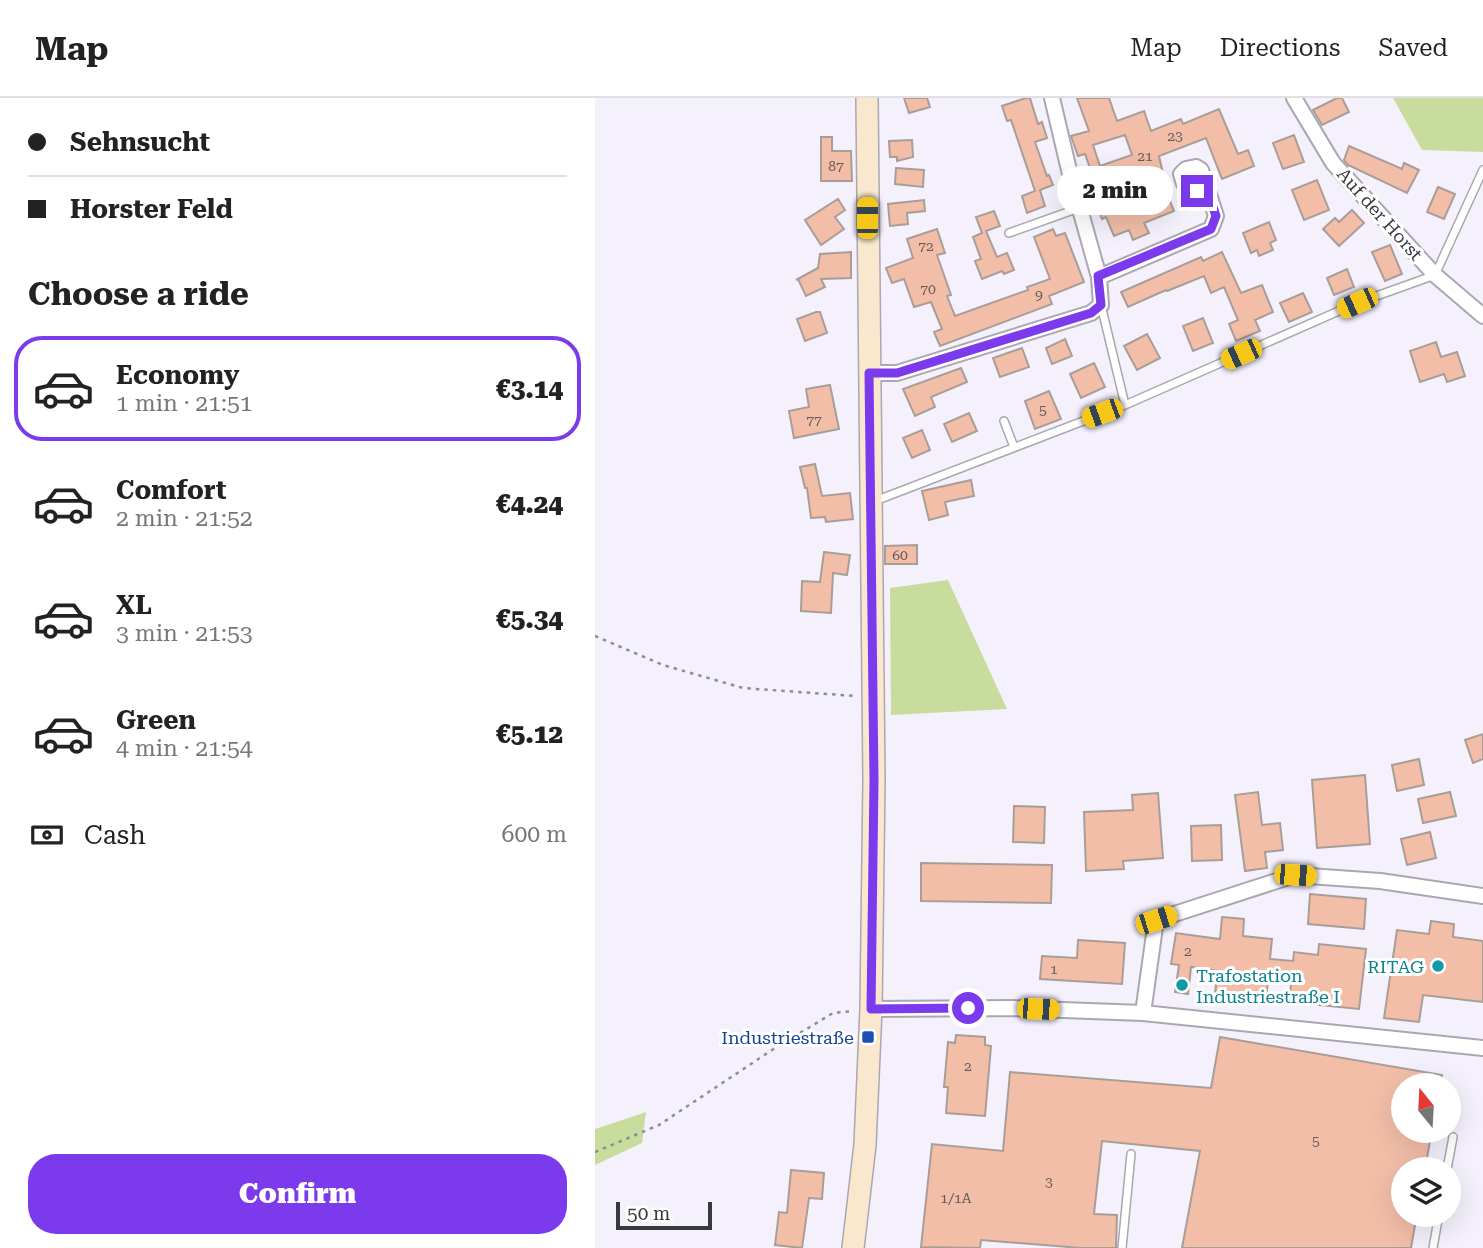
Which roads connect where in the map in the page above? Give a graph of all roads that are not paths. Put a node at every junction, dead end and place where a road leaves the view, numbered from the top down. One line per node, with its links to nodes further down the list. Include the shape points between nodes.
1 (867, 98): 12 (street)
2 (1052, 98): 6 (street)
3 (1294, 98): 8 (street, Auf der Horst, via 1333,163)
4 (1483, 170): 8 (lane)
5 (1210, 198): 9 (street, via 1216,216 1211,229)
6 (1079, 208): 7 (lane); 9 (street)
7 (1009, 233)
8 (1434, 275): 11 (street, Auf der Horst); 13 (lane, via 1357,303)
9 (1098, 276): 10 (street)
10 (1101, 305): 12 (street, via 1091,313 897,373); 13 (lane)
11 (1483, 316)
12 (869, 373): 16 (street)
13 (1125, 405): 15 (lane)
14 (1004, 421): 15 (lane)
15 (1014, 447): 16 (lane)
16 (871, 502): 18 (street)
17 (1483, 896): 19 (street, via 1295,875 1156,920)
18 (871, 1009): 19 (street); 23 (street, via 865,1145)
19 (1143, 1013): 20 (street)
20 (1483, 1048)
21 (1131, 1154): 24 (lane)
22 (1437, 1227): 25 (lane)
23 (853, 1248)
24 (1122, 1248)
25 (1433, 1248)

